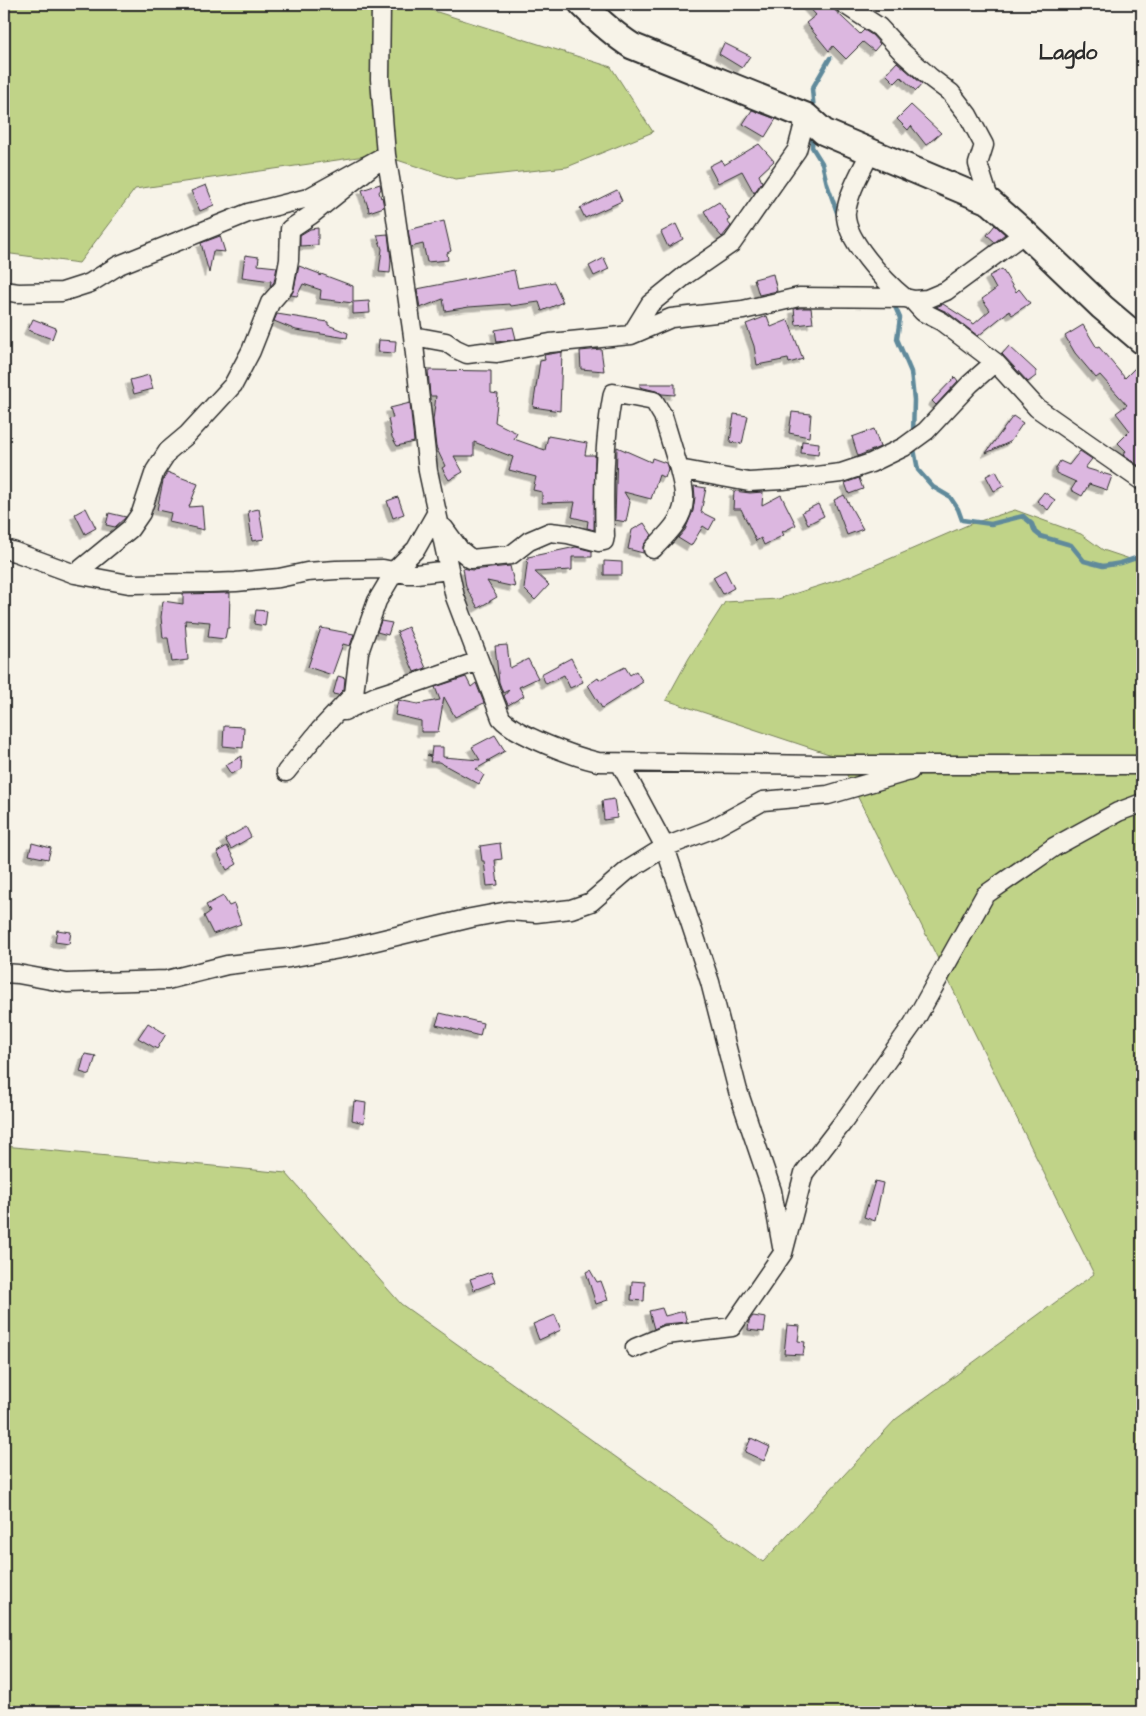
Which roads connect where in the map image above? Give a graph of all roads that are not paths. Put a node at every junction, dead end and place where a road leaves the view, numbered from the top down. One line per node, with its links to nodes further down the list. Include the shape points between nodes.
1 (381, 4): 6 (street, via 380,79)
2 (582, 4): 4 (street, via 632,46)
3 (844, 4): 7 (street, via 879,27 902,52 951,93 968,115 984,145 978,164)
4 (815, 124): 5 (street); 11 (street, via 732,243 650,304)
5 (871, 151): 7 (street); 10 (street, via 848,202 847,226 880,276)
6 (386, 155): 9 (street, via 308,198 248,213 118,265 90,283 62,292 18,294); 12 (street); 22 (street, via 290,229 284,287 270,302 233,385 168,451 155,471 141,513 130,529)
7 (990, 202): 8 (street)
8 (1025, 233): 10 (street, via 946,291 927,299); 13 (street)
9 (4, 291)
10 (909, 299): 11 (street, via 799,297 743,310 671,318); 14 (street)
11 (631, 335): 12 (street, via 467,354 446,342)
12 (413, 336): 17 (street, via 428,471)
13 (1142, 341)
14 (995, 362): 15 (street, via 926,431 871,463 841,473 749,482); 16 (street, via 1037,408)
15 (679, 469): 17 (street, via 663,416 654,401 613,393 603,498 604,541 550,532 511,555 471,559 445,532); 19 (street, via 685,499 682,513)
16 (1142, 481)
17 (437, 512): 20 (street); 21 (street, via 416,549)
18 (4, 549): 22 (street)
19 (653, 549)
20 (449, 570): 21 (street, via 416,574); 23 (street)
21 (394, 571): 22 (street, via 383,568 336,570 245,581 158,584 129,584); 24 (street, via 370,618 359,652 354,694)
22 (75, 574)
23 (479, 661): 24 (street, via 376,696 345,710); 25 (street, via 506,724 586,759)
24 (320, 730): 28 (street)
25 (620, 763): 26 (street); 30 (street)
26 (930, 765): 27 (street); 30 (street, via 828,795 763,801 712,829)
27 (1142, 765)
28 (286, 772)
29 (1142, 803): 32 (street, via 1118,812 1054,848 985,895 913,1024 804,1173)
30 (665, 846): 31 (street, via 628,870 592,902 571,909 508,911 350,947 227,965 167,980 67,983); 32 (street, via 710,982 738,1091 772,1191)
31 (4, 973)
32 (783, 1254): 33 (street, via 732,1327 666,1335)
33 (635, 1348)

